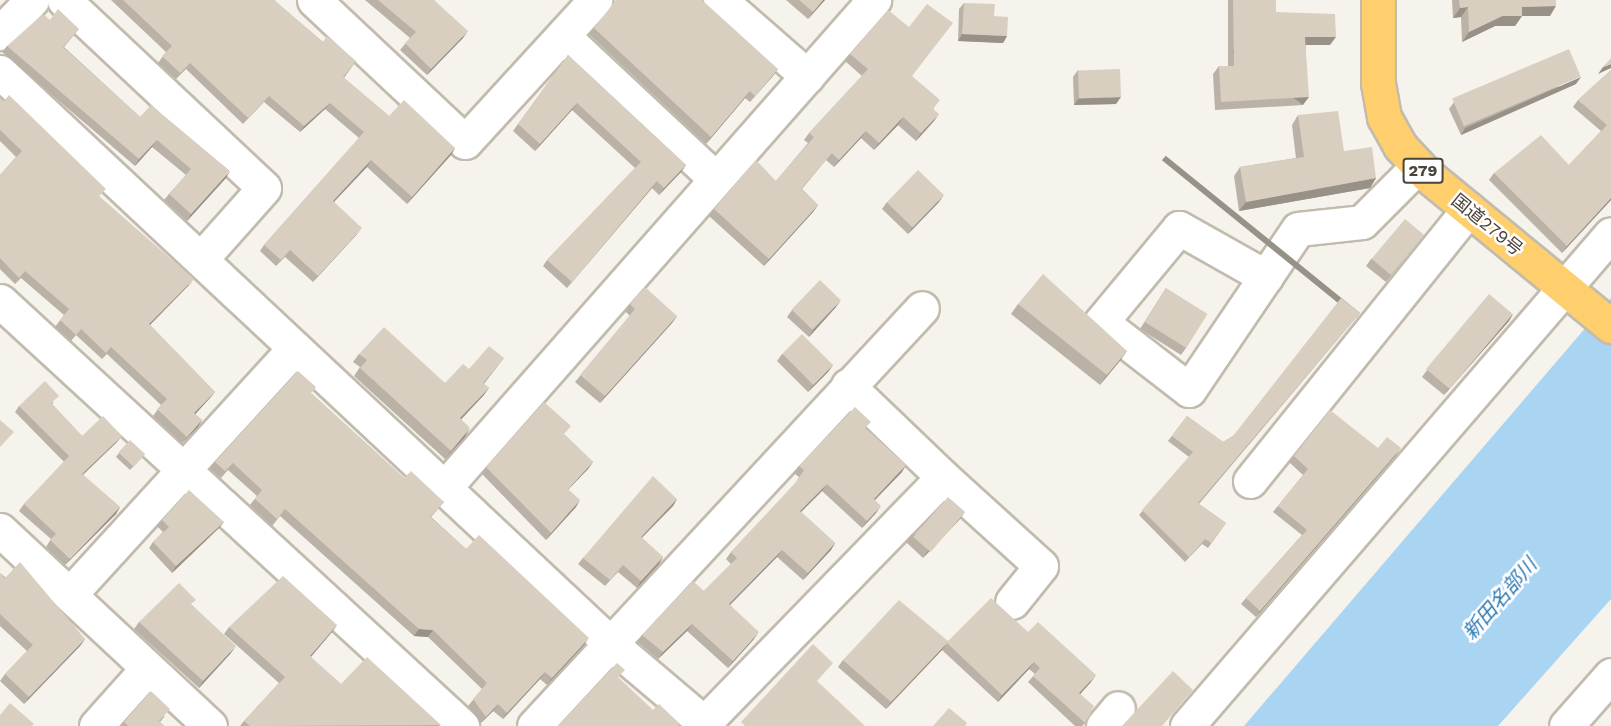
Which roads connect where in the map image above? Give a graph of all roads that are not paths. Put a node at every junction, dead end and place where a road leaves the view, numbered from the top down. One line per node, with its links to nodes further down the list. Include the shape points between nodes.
1 (32, 0): 8 (street)
2 (64, 0): 16 (street, via 264,188)
3 (314, 0): 9 (street, via 465,142)
4 (595, 0): 9 (street)
5 (720, 0): 11 (street)
6 (874, 0): 11 (street)
7 (1378, 0): 12 (highway, 国道279号 / 279, via 1376,51 1384,117)
8 (0, 33)
9 (563, 36): 13 (street)
10 (0, 72): 16 (street)
11 (807, 76): 13 (street)
12 (1418, 166): 14 (highway, 国道279号 / 279); 17 (street, via 1362,222 1298,229)
13 (716, 179): 27 (street)
14 (1469, 209): 18 (highway, 国道279号 / 279); 26 (street)
15 (1611, 234): 18 (street)
16 (201, 259): 22 (street)
17 (1266, 277): 17 (street, via 1179,228 1101,322 1189,390)
18 (1575, 296): 21 (highway, 国道279号 / 279); 39 (street)
19 (0, 301): 24 (street)
20 (922, 308): 23 (street)
21 (1611, 326)
22 (296, 348): 24 (street); 27 (street)
23 (848, 386): 25 (street); 31 (street)
24 (184, 467): 29 (street); 37 (street)
25 (943, 477): 30 (street, via 1041,566); 34 (street)
26 (1250, 481)
27 (446, 486): 31 (street)
28 (0, 530): 29 (street)
29 (70, 594): 32 (street)
30 (1012, 602)
31 (612, 645): 34 (street); 38 (street)
32 (147, 669): 35 (street); 36 (street)
33 (1611, 675): 40 (street)
34 (706, 724)
35 (96, 726)
36 (210, 726)
37 (462, 726)
38 (534, 726)
39 (1187, 726)
40 (1566, 726)

